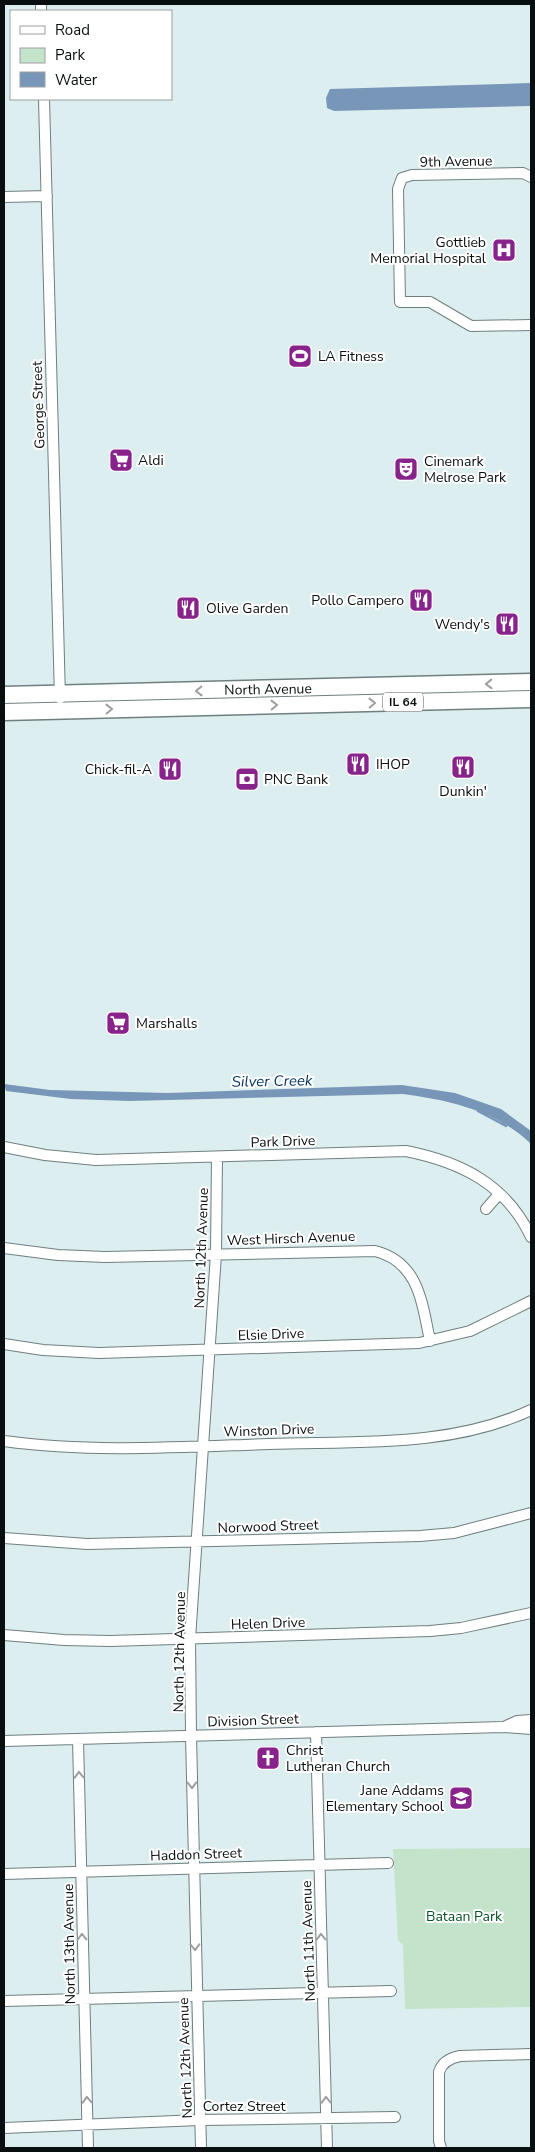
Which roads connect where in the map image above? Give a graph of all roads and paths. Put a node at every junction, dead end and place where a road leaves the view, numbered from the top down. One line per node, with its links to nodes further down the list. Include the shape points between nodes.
1 (44, 100): 3 (street, George Street)
2 (531, 177): 5 (street, 9th Avenue, via 523,173 412,175 402,178 398,189 400,302 430,302 471,326)
3 (46, 196): 4 (street); 9 (street, George Street)
4 (4, 197)
5 (531, 325)
6 (531, 682): 9 (main road, North Avenue / IL 64, one-way to 9)
7 (4, 695): 9 (main road, North Avenue / IL 64)
8 (531, 699): 9 (main road, North Avenue / IL 64, one-way to 8)
9 (60, 702): 10 (main road, North Avenue / IL 64)
10 (4, 712)
11 (4, 1147): 12 (street, Park Drive, via 96,1160)
12 (217, 1157): 13 (street, Park Drive, via 406,1151 460,1165 481,1177); 17 (street, North 12th Avenue)
13 (499, 1194): 14 (street); 15 (street, Park Drive, via 515,1209)
14 (486, 1209)
15 (531, 1237)
16 (4, 1248): 17 (street, West Hirsch Avenue, via 83,1257)
17 (216, 1254): 19 (street, West Hirsch Avenue, via 365,1250 387,1255 405,1266 413,1278 420,1294); 21 (street, North 12th Avenue)
18 (531, 1301): 19 (street, Elsie Drive, via 477,1328)
19 (430, 1342): 21 (street, Elsie Drive)
20 (4, 1344): 21 (street, Elsie Drive, via 99,1353)
21 (211, 1350): 24 (street, North 12th Avenue)
22 (531, 1410): 24 (street, Winston Drive, via 476,1429 423,1438)
23 (4, 1441): 24 (street, Winston Drive, via 38,1446)
24 (205, 1446): 27 (street, North 12th Avenue)
25 (531, 1513): 27 (street, Norwood Street, via 454,1533 420,1536)
26 (4, 1538): 27 (street, Norwood Street, via 87,1544)
27 (197, 1542): 30 (street, North 12th Avenue)
28 (531, 1613): 30 (street, Helen Drive, via 430,1631)
29 (4, 1635): 30 (street, Helen Drive, via 82,1640)
30 (190, 1640): 35 (street, North 12th Avenue)
31 (531, 1720): 32 (street, Division Street)
32 (503, 1727): 33 (street, Division Street); 34 (street, Division Street)
33 (531, 1729)
34 (316, 1732): 35 (street, Division Street); 39 (street, North 11th Avenue)
35 (191, 1736): 36 (street, Division Street); 40 (street, North 12th Avenue, one-way to 40)
36 (78, 1739): 37 (street, Division Street); 41 (street, North 13th Avenue, one-way to 36)
37 (4, 1741)
38 (388, 1863): 39 (street, Haddon Street)
39 (320, 1865): 40 (street, Haddon Street); 44 (street, North 11th Avenue, one-way to 39)
40 (194, 1868): 41 (street, Haddon Street); 45 (street, North 12th Avenue, one-way to 45)
41 (81, 1871): 42 (street, Haddon Street); 46 (street, North 13th Avenue, one-way to 41)
42 (4, 1874)
43 (391, 1991): 44 (street)
44 (323, 1993): 45 (street); 50 (street, North 11th Avenue, one-way to 44)
45 (196, 1995): 46 (street); 51 (street, North 12th Avenue)
46 (84, 1998): 47 (street); 52 (street, North 13th Avenue, one-way to 46)
47 (4, 2001)
48 (531, 2054): 57 (street, via 460,2056 445,2062 439,2072)
49 (395, 2117): 50 (street, Cortez Street)
50 (326, 2119): 51 (street, Cortez Street); 56 (street, North 11th Avenue)
51 (200, 2120): 52 (street, Cortez Street); 55 (street, North 12th Avenue)
52 (87, 2125): 53 (street, Cortez Street); 54 (street, North 13th Avenue)
53 (4, 2128)
54 (88, 2148)
55 (201, 2148)
56 (327, 2148)
57 (441, 2148)

